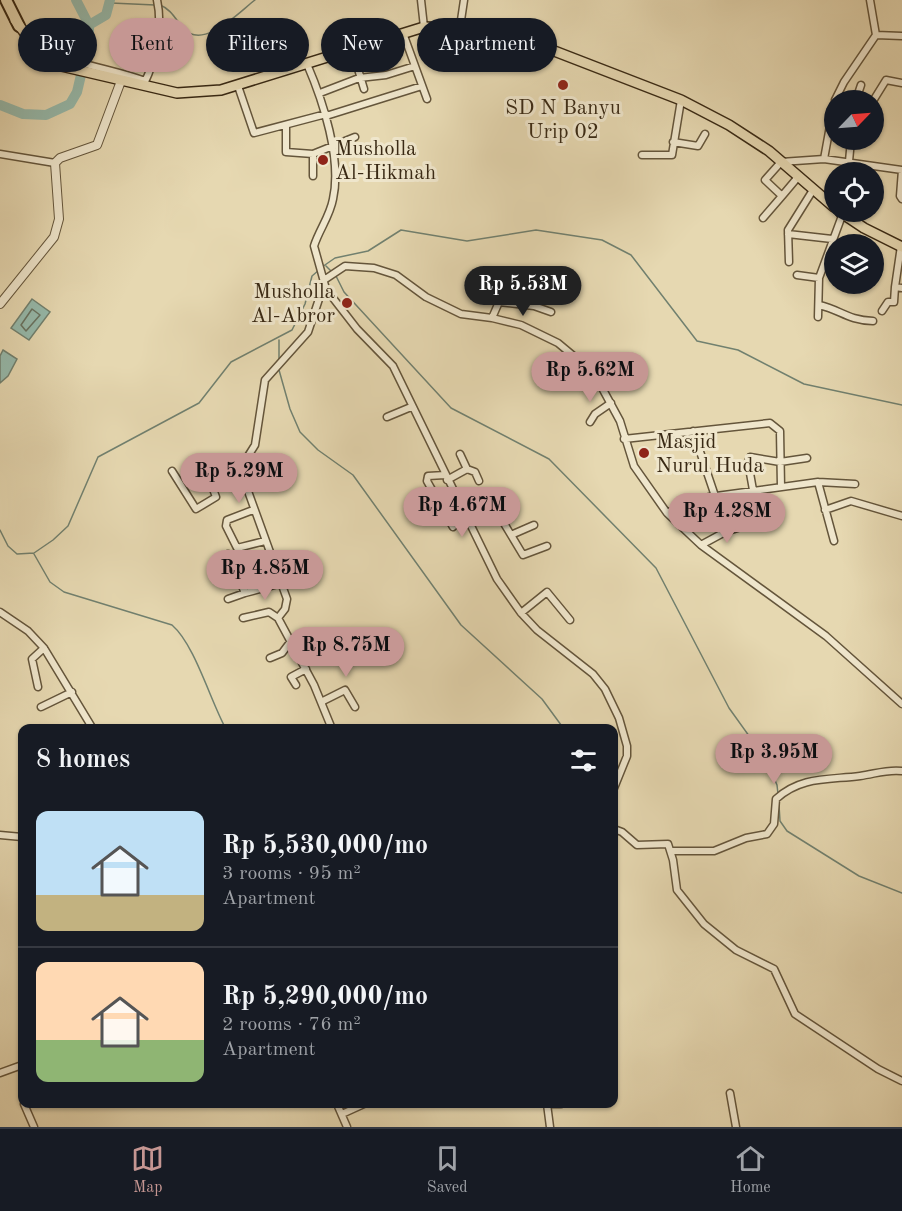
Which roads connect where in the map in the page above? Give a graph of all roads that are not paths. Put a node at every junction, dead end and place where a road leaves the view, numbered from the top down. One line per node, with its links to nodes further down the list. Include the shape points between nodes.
1 (158, 0): 20 (street, via 160,19)
2 (421, 0): 6 (street)
3 (464, 0): 7 (street)
4 (870, 0): 9 (street)
5 (2, 1): 8 (highway)
6 (423, 18)
7 (461, 18)
8 (18, 25)
9 (876, 35): 10 (street); 26 (street)
10 (902, 36)
11 (405, 38): 13 (street)
12 (557, 52): 31 (main road)
13 (415, 66): 19 (street); 24 (street)
14 (309, 68): 29 (street)
15 (97, 71): 18 (main road)
16 (282, 72): 23 (main road)
17 (358, 72): 19 (street)
18 (117, 76): 20 (main road); 45 (street, via 97,145)
19 (359, 78): 25 (street); 29 (street)
20 (144, 83): 23 (main road, via 177,93)
21 (902, 83): 28 (street, via 886,80)
22 (861, 85): 27 (street)
23 (238, 86): 33 (street, via 255,133)
24 (422, 86): 30 (street); 32 (street)
25 (364, 89)
26 (840, 90)
27 (859, 90)
28 (880, 90)
29 (320, 93): 32 (street)
30 (427, 99)
31 (681, 100): 36 (street); 43 (main road, via 751,138)
32 (326, 115): 33 (street); 37 (street)
33 (286, 125): 40 (street, via 286,152)
34 (705, 134): 36 (street, via 698,146)
35 (356, 137): 37 (street)
36 (673, 142): 41 (street, via 671,155)
37 (331, 147): 40 (street); 62 (street, via 336,180 327,219 314,246)
38 (826, 150): 42 (street)
39 (0, 154): 45 (street)
40 (313, 154): 48 (street)
41 (642, 155)
42 (824, 159): 43 (street); 44 (street)
43 (781, 162): 49 (main road); 51 (street, via 765,180)
44 (843, 162)
45 (55, 163): 66 (street, via 58,227 43,254)
46 (884, 168): 47 (street)
47 (902, 170): 53 (street)
48 (313, 176)
49 (798, 177): 50 (main road); 51 (street)
50 (813, 190): 52 (main road); 56 (street)
51 (782, 196): 54 (street)
52 (824, 199)
53 (902, 199)
54 (763, 218)
55 (856, 222): 58 (main road)
56 (788, 234): 57 (street); 59 (street)
57 (824, 238)
58 (902, 247): 64 (street)
59 (789, 262)
60 (824, 263): 63 (street)
61 (796, 275): 63 (street)
62 (323, 277): 65 (street); 71 (street, via 350,265 385,271 461,314)
63 (819, 278): 67 (street)
64 (898, 287): 68 (street, via 894,302 888,302)
65 (326, 289): 76 (street, via 357,329 386,357 405,388); 84 (street, via 308,332 265,380 255,445)
66 (0, 304)
67 (819, 305): 70 (street); 72 (street, via 854,320)
68 (882, 311)
69 (551, 312): 71 (street, via 499,302)
70 (818, 317)
71 (492, 318): 73 (street, via 558,343)
72 (873, 321)
73 (584, 365): 74 (street); 75 (street, via 594,373)
74 (558, 386)
75 (611, 403): 78 (street); 80 (street)
76 (411, 407): 77 (street); 87 (street)
77 (387, 417)
78 (590, 422)
79 (693, 431): 80 (street); 83 (street, via 770,423 780,431); 93 (street)
80 (624, 439): 96 (street, via 634,466)
81 (460, 454): 85 (street)
82 (807, 458): 83 (street)
83 (780, 462): 91 (street); 92 (street, via 748,459)
84 (240, 469): 86 (street, via 210,481 216,497 196,508); 94 (street)
85 (467, 469): 87 (street); 88 (street, via 475,472)
86 (172, 471)
87 (446, 477): 98 (street); 100 (street, via 428,476 427,481)
88 (479, 481)
89 (818, 482): 90 (street); 91 (street); 95 (street)
90 (855, 484)
91 (781, 487): 92 (street)
92 (753, 490): 93 (street)
93 (712, 496): 96 (street); 102 (street)
94 (253, 510): 104 (street); 104 (street, via 227,520 226,526 237,548)
95 (825, 510): 97 (street, via 851,501); 105 (street)
96 (667, 513): 106 (street)
97 (902, 516)
98 (466, 519): 103 (street, via 493,505); 113 (street, via 488,564)
99 (534, 525): 103 (street)
100 (453, 526)
101 (744, 526): 102 (street)
102 (725, 532): 106 (street)
103 (511, 535): 107 (street, via 522,555)
104 (265, 541): 109 (street)
105 (834, 541)
106 (701, 545): 127 (street, via 826,636)
107 (547, 546)
108 (228, 554): 110 (street)
109 (282, 583): 110 (street); 115 (street, via 288,604)
110 (245, 593): 111 (street)
111 (228, 599)
112 (0, 612): 119 (street, via 28,631)
113 (521, 614): 116 (street, via 547,592); 133 (street, via 592,674 608,696 627,746)
114 (243, 618): 115 (street, via 270,612)
115 (278, 618): 117 (street)
116 (570, 620)
117 (291, 641): 120 (street, via 282,653); 121 (street)
118 (322, 647): 121 (street)
119 (44, 648): 124 (street, via 32,659); 125 (street)
120 (270, 658)
121 (302, 662): 122 (street)
122 (306, 669): 123 (street, via 291,676); 126 (street)
123 (296, 686)
124 (38, 687)
125 (72, 692): 128 (street); 130 (street)
126 (321, 702): 129 (street, via 345,690); 131 (street)
127 (902, 704)
128 (41, 707)
129 (355, 707)
130 (90, 724)
131 (330, 724)
132 (902, 771): 137 (street, via 807,782 776,799 774,824 767,834 714,851)
133 (618, 778)
134 (618, 830): 137 (street, via 637,845 664,843)
135 (0, 834): 136 (street)
136 (18, 836)
137 (672, 851): 140 (street, via 676,890 704,924 736,950 774,969 789,1006 800,1018)
138 (18, 1066): 139 (street)
139 (0, 1073)
140 (902, 1081)
141 (730, 1093): 150 (street)
142 (26, 1108): 147 (street)
143 (340, 1108): 146 (street)
144 (355, 1108): 146 (street)
145 (548, 1108): 149 (street)
146 (342, 1114): 148 (street)
147 (34, 1127)
148 (347, 1127)
149 (550, 1127)
150 (736, 1127)

